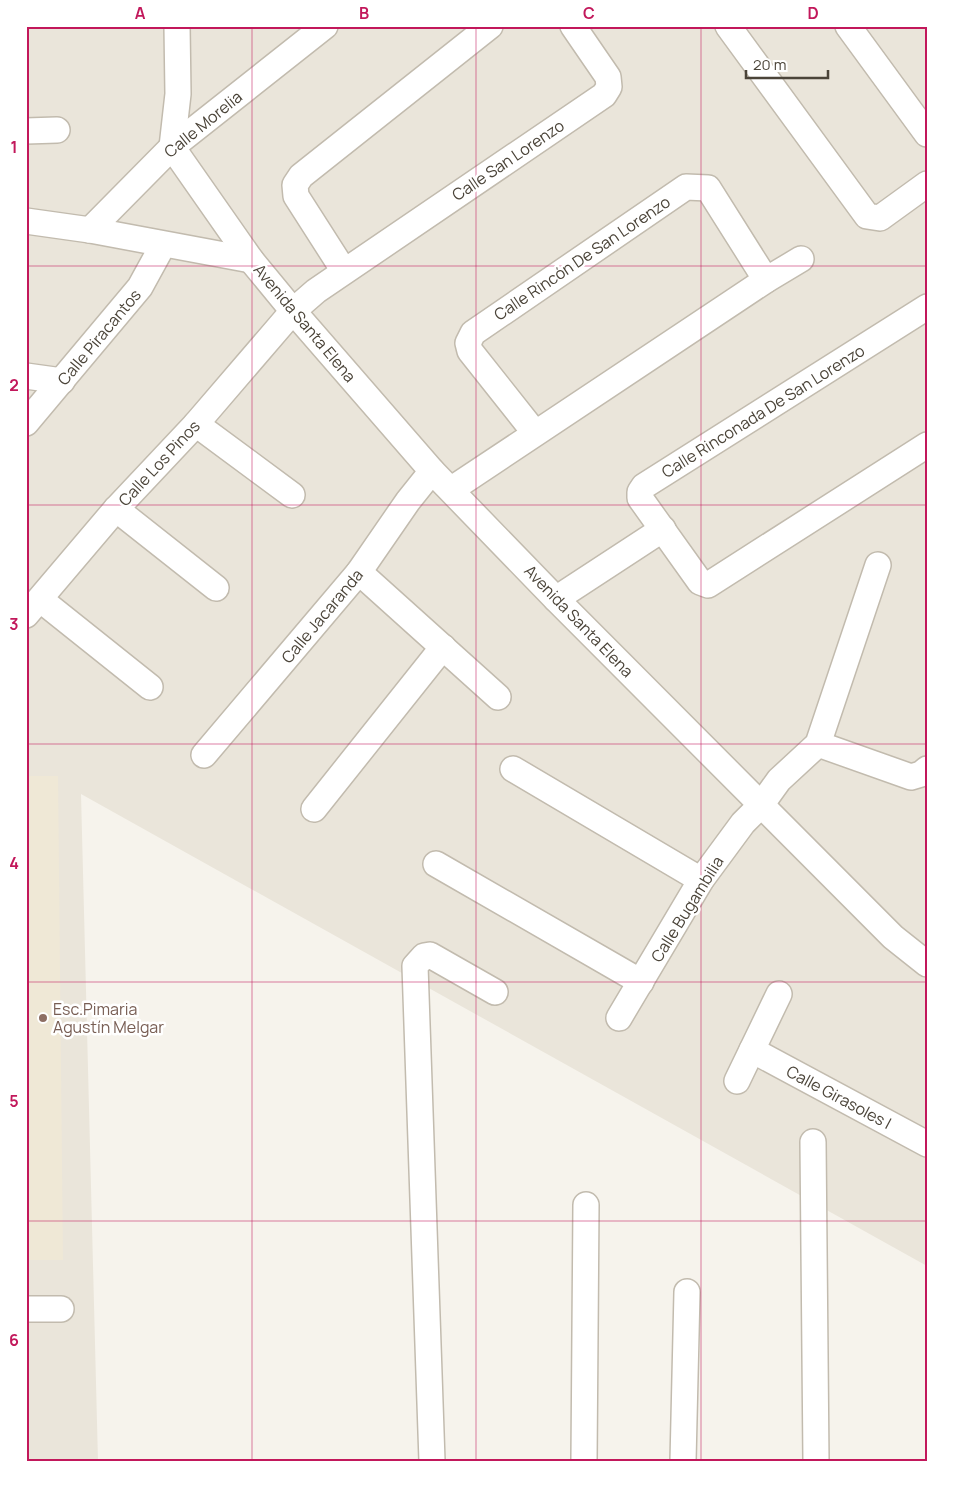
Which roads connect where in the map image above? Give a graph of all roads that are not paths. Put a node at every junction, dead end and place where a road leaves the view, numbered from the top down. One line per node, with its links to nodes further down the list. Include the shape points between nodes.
1 (177, 26): 10 (street, via 178,94)
2 (325, 26): 10 (street, Calle Morelia)
3 (490, 26): 17 (street, via 301,176 295,185 296,196)
4 (573, 26): 17 (street, Calle San Lorenzo, via 608,77 609,87 604,95)
5 (728, 26): 11 (street, via 867,216 880,218)
6 (848, 26): 9 (street)
7 (57, 130): 8 (street)
8 (26, 131)
9 (927, 134)
10 (172, 147): 13 (street, Calle Morelia); 15 (street, Avenida Santa Elena)
11 (927, 184)
12 (26, 221): 13 (street, Avenida Santa Elena)
13 (90, 230): 14 (street, Avenida Santa Elena)
14 (163, 245): 15 (street, Avenida Santa Elena); 22 (street, Calle Piracantos, via 140,287)
15 (251, 260): 20 (street, Avenida Santa Elena)
16 (801, 260): 18 (street)
17 (344, 271): 20 (street, Calle San Lorenzo)
18 (766, 280): 25 (street); 25 (street, Calle Rincón De San Lorenzo, via 708,188 686,187 473,333 468,343 470,351)
19 (927, 308): 31 (street, Calle Rinconada De San Lorenzo, via 644,486 640,498)
20 (293, 311): 24 (street, Calle Los Pinos); 27 (street, Avenida Santa Elena)
21 (26, 376): 22 (street)
22 (62, 381): 23 (street, Calle Piracantos)
23 (26, 423)
24 (196, 424): 29 (street); 30 (street, Calle Los Pinos)
25 (535, 433): 28 (street)
26 (927, 444): 31 (street, Calle Rinconada De San Lorenzo, via 708,585 700,582)
27 (432, 471): 28 (street, Avenida Santa Elena); 33 (street, Calle Jacaranda)
28 (452, 489): 35 (street, Avenida Santa Elena)
29 (292, 495)
30 (116, 509): 34 (street); 36 (street, Calle Los Pinos)
31 (663, 529): 35 (street)
32 (878, 565): 40 (street)
33 (360, 572): 37 (street); 41 (street, Calle Jacaranda)
34 (216, 588)
35 (556, 599): 44 (street, Avenida Santa Elena)
36 (34, 608): 38 (street)
37 (443, 647): 39 (street); 45 (street)
38 (150, 687)
39 (498, 697)
40 (818, 744): 43 (street, via 911,777); 44 (street, Calle Bugambilia, via 779,780)
41 (204, 755)
42 (513, 769): 47 (street)
43 (927, 769)
44 (761, 805): 47 (street, Calle Bugambilia, via 743,823); 48 (street, Avenida Santa Elena, via 893,937)
45 (314, 809)
46 (436, 864): 49 (street)
47 (701, 880): 49 (street, Calle Bugambilia)
48 (927, 964)
49 (641, 982): 52 (street, Calle Bugambilia)
50 (495, 992): 61 (street, via 430,955 424,956 415,966)
51 (779, 994): 53 (street)
52 (619, 1018)
53 (752, 1050): 54 (street); 56 (street, Calle Girasoles I)
54 (737, 1082)
55 (813, 1142): 64 (street)
56 (927, 1144)
57 (586, 1205): 62 (street)
58 (687, 1292): 63 (street)
59 (26, 1309): 60 (street)
60 (60, 1309)
61 (432, 1461)
62 (584, 1461)
63 (683, 1461)
64 (816, 1461)

